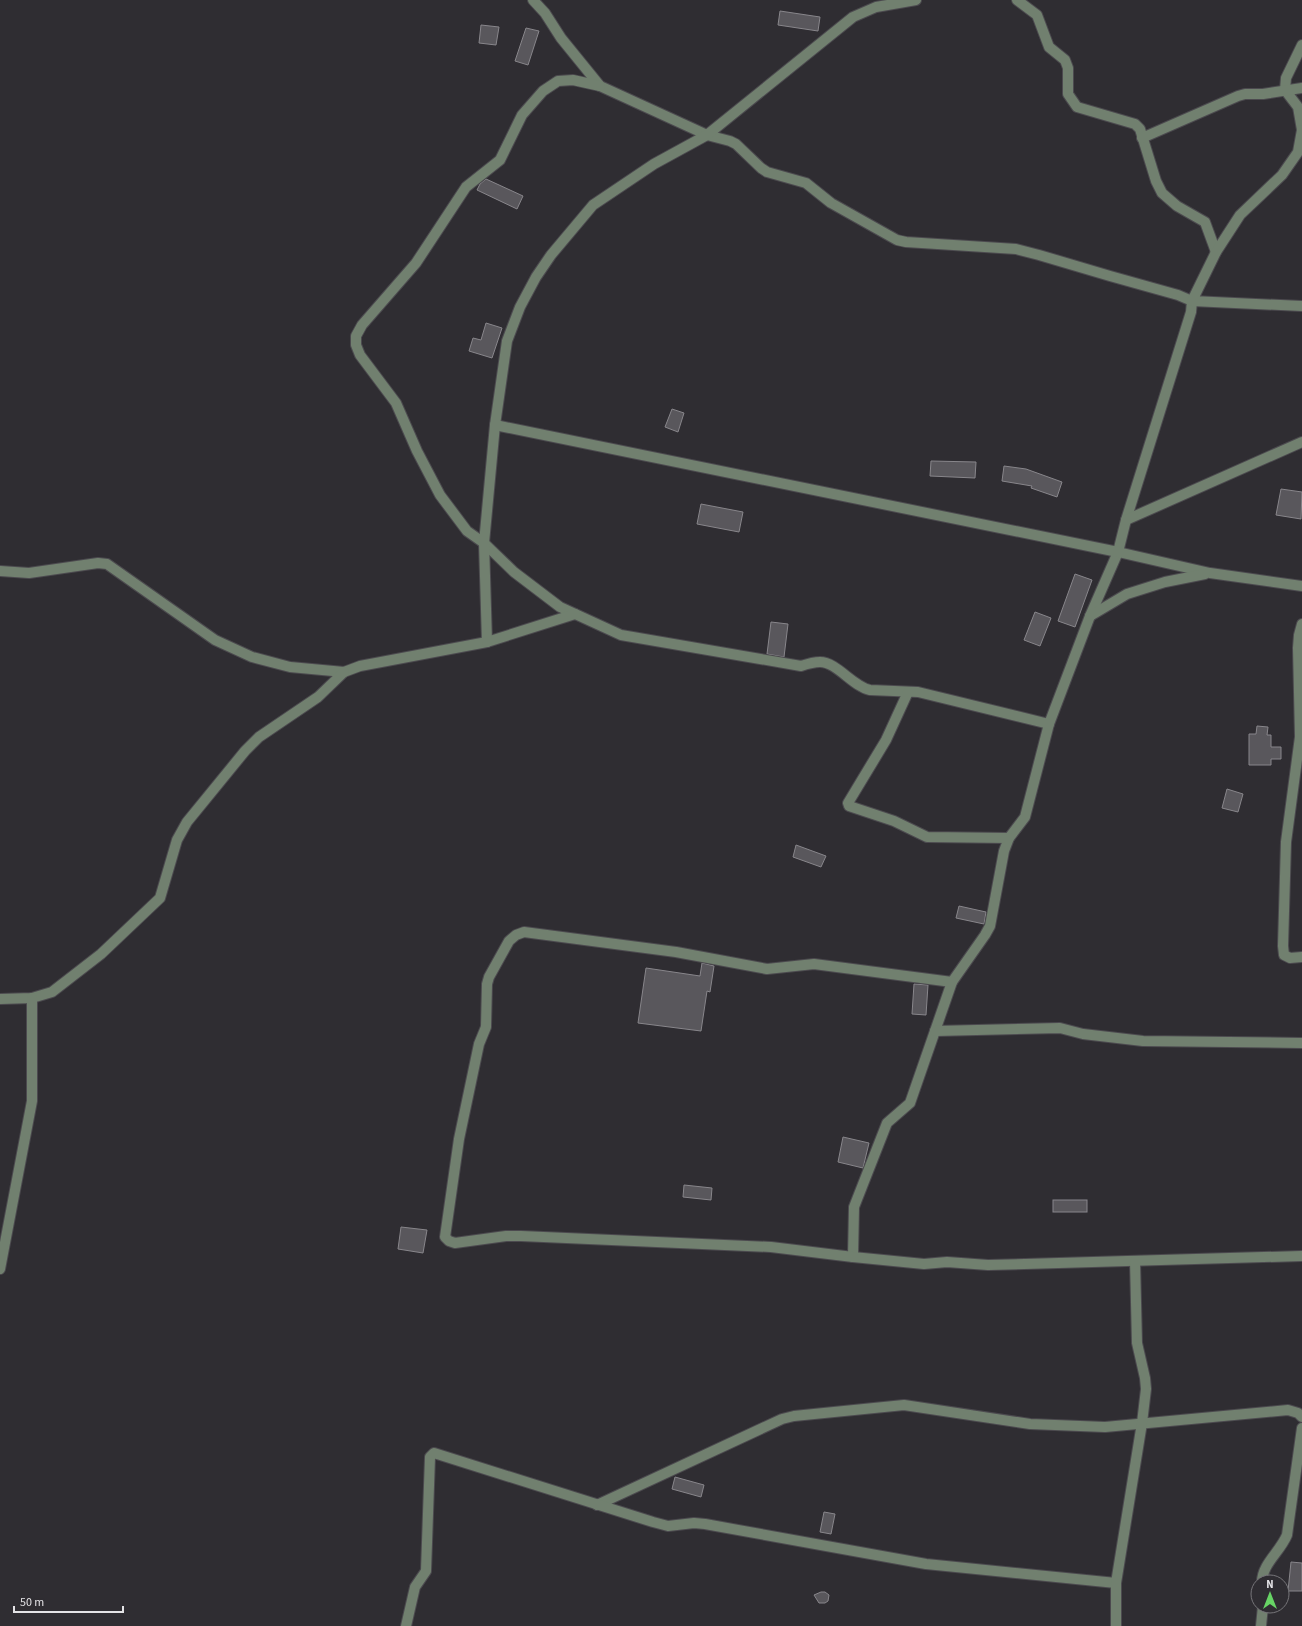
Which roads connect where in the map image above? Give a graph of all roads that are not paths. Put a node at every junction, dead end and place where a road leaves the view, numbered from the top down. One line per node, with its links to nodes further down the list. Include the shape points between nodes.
1 (532, 0): 5 (street)
2 (544, 0): 5 (street)
3 (916, 0): 11 (street, via 876,7 853,18)
4 (1018, 0): 12 (street, via 1037,15 1049,47 1065,60 1068,68 1068,94 1077,107 1135,124 1140,129)
5 (545, 13): 7 (street, via 561,38)
6 (1302, 45): 9 (street, via 1286,78)
7 (600, 86): 11 (street); 19 (street, via 573,80 558,81 543,91 522,115 500,160 466,187 416,263 362,325 356,336 360,355 396,403 440,495 467,531)
8 (1302, 88): 9 (street)
9 (1285, 90): 10 (street, via 1298,107); 12 (street, via 1238,96)
10 (1302, 130): 13 (street, via 1298,152 1282,175 1240,214)
11 (707, 135): 14 (street, via 736,144 767,172 806,183 831,203 897,240 1039,254); 16 (street, via 654,164 593,205 551,254 520,307 507,340)
12 (1142, 138): 13 (street, via 1162,193 1177,206 1205,222)
13 (1216, 252): 14 (street)
14 (1192, 301): 15 (street); 18 (street, via 1191,312)
15 (1302, 306)
16 (495, 425): 19 (street); 20 (street)
17 (1302, 442): 18 (street)
18 (1126, 520): 20 (street)
19 (484, 543): 24 (street, via 560,608); 27 (street)
20 (1118, 552): 22 (street); 25 (street)
21 (0, 571): 28 (street, via 29,573 98,563 107,564 215,640 252,657 290,667)
22 (1210, 573): 23 (street); 25 (street, via 1165,582 1127,594)
23 (1302, 586)
24 (575, 614): 27 (street); 29 (street, via 621,635 801,666 820,662 829,664 863,688)
25 (1090, 616): 30 (street)
26 (1302, 624): 32 (street, via 1298,648 1300,737 1286,842 1283,946 1284,955 1290,958)
27 (486, 642): 28 (street, via 360,666)
28 (344, 672): 34 (street, via 318,697 259,737 235,763 187,822 177,840 160,898 101,954 52,992)
29 (908, 692): 30 (street, via 918,692); 31 (street, via 886,740 848,803 849,806 894,821 927,837)
30 (1049, 724): 31 (street, via 1025,817)
31 (1009, 838): 33 (street, via 1002,859 990,926)
32 (1302, 956)
33 (952, 982): 36 (street); 39 (street, via 814,964 767,969 676,952 524,932 508,941 489,977 486,1027 479,1044 460,1139 445,1237 449,1241 455,1243 521,1236 771,1247)
34 (32, 998): 35 (street); 41 (street, via 32,1101)
35 (0, 999)
36 (935, 1031): 37 (street, via 1060,1028 1083,1034 1143,1041); 39 (street, via 914,1095 910,1103 887,1124 855,1202)
37 (1302, 1043)
38 (1302, 1256): 40 (street)
39 (853, 1257): 40 (street, via 924,1264 947,1262 988,1265)
40 (1135, 1261): 43 (street, via 1137,1343 1146,1378)
41 (0, 1269)
42 (1302, 1418): 43 (street, via 1298,1413 1288,1410)
43 (1142, 1423): 45 (street, via 1105,1426 1030,1424 904,1405 794,1416 782,1419); 47 (street)
44 (1302, 1428): 46 (street, via 1287,1535)
45 (597, 1505): 47 (street, via 668,1526 705,1524 926,1564); 49 (street, via 432,1454 426,1571 414,1587)
46 (1263, 1574)
47 (1116, 1583): 50 (street)
48 (1262, 1614): 51 (street)
49 (406, 1626)
50 (1116, 1626)
51 (1261, 1626)

